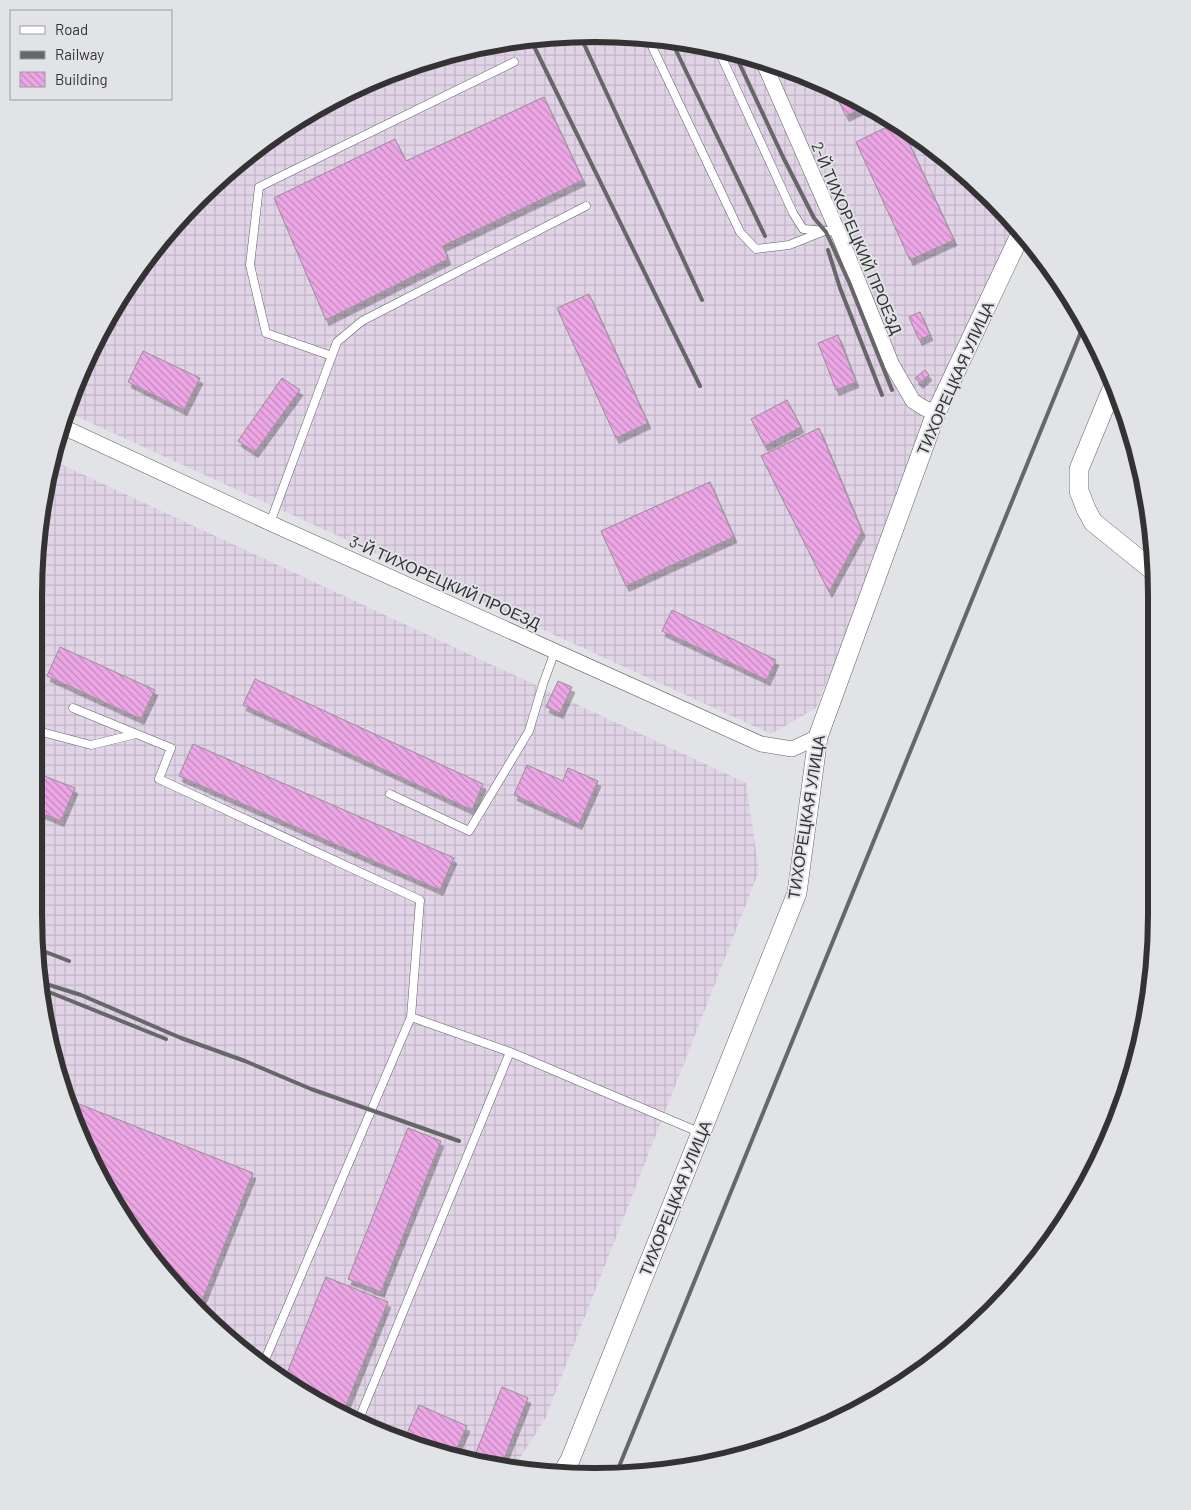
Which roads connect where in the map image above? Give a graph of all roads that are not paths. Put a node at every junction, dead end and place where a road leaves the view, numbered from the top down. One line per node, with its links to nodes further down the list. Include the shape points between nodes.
1 (652, 46): 6 (lane, via 740,232 756,249 789,245)
2 (722, 57): 6 (lane, via 793,213 803,229)
3 (514, 62): 9 (lane, via 259,187 250,265 266,333)
4 (767, 70): 7 (street, 2-Й ТИХОРЕЦКИЙ ПРОЕЗД)
5 (586, 206): 9 (lane, via 362,321 337,342)
6 (822, 232): 7 (lane)
7 (838, 232): 11 (street, 2-Й ТИХОРЕЦКИЙ ПРОЕЗД, via 892,365 913,401)
8 (1018, 239): 11 (street, ТИХОРЕЦКАЯ УЛИЦА)
9 (332, 356): 13 (lane)
10 (1110, 394): 14 (street, via 1079,469 1079,491 1093,522)
11 (936, 413): 19 (street, ТИХОРЕЦКАЯ УЛИЦА)
12 (68, 429): 13 (street, 3-Й ТИХОРЕЦКИЙ ПРОЕЗД)
13 (270, 523): 15 (street, 3-Й ТИХОРЕЦКИЙ ПРОЕЗД)
14 (1147, 567)
15 (555, 651): 19 (street, 3-Й ТИХОРЕЦКИЙ ПРОЕЗД, via 761,744 792,749); 20 (lane, via 542,684 530,731 468,831)
16 (73, 708): 18 (lane)
17 (42, 732): 18 (lane, via 90,745)
18 (136, 734): 21 (lane, via 171,748 159,779 420,900)
19 (818, 737): 23 (street, ТИХОРЕЦКАЯ УЛИЦА, via 797,892)
20 (390, 794)
21 (411, 1017): 22 (lane); 24 (lane)
22 (510, 1052): 23 (lane); 25 (lane)
23 (701, 1133): 26 (street, ТИХОРЕЦКАЯ УЛИЦА)
24 (266, 1358)
25 (361, 1414)
26 (566, 1466)

